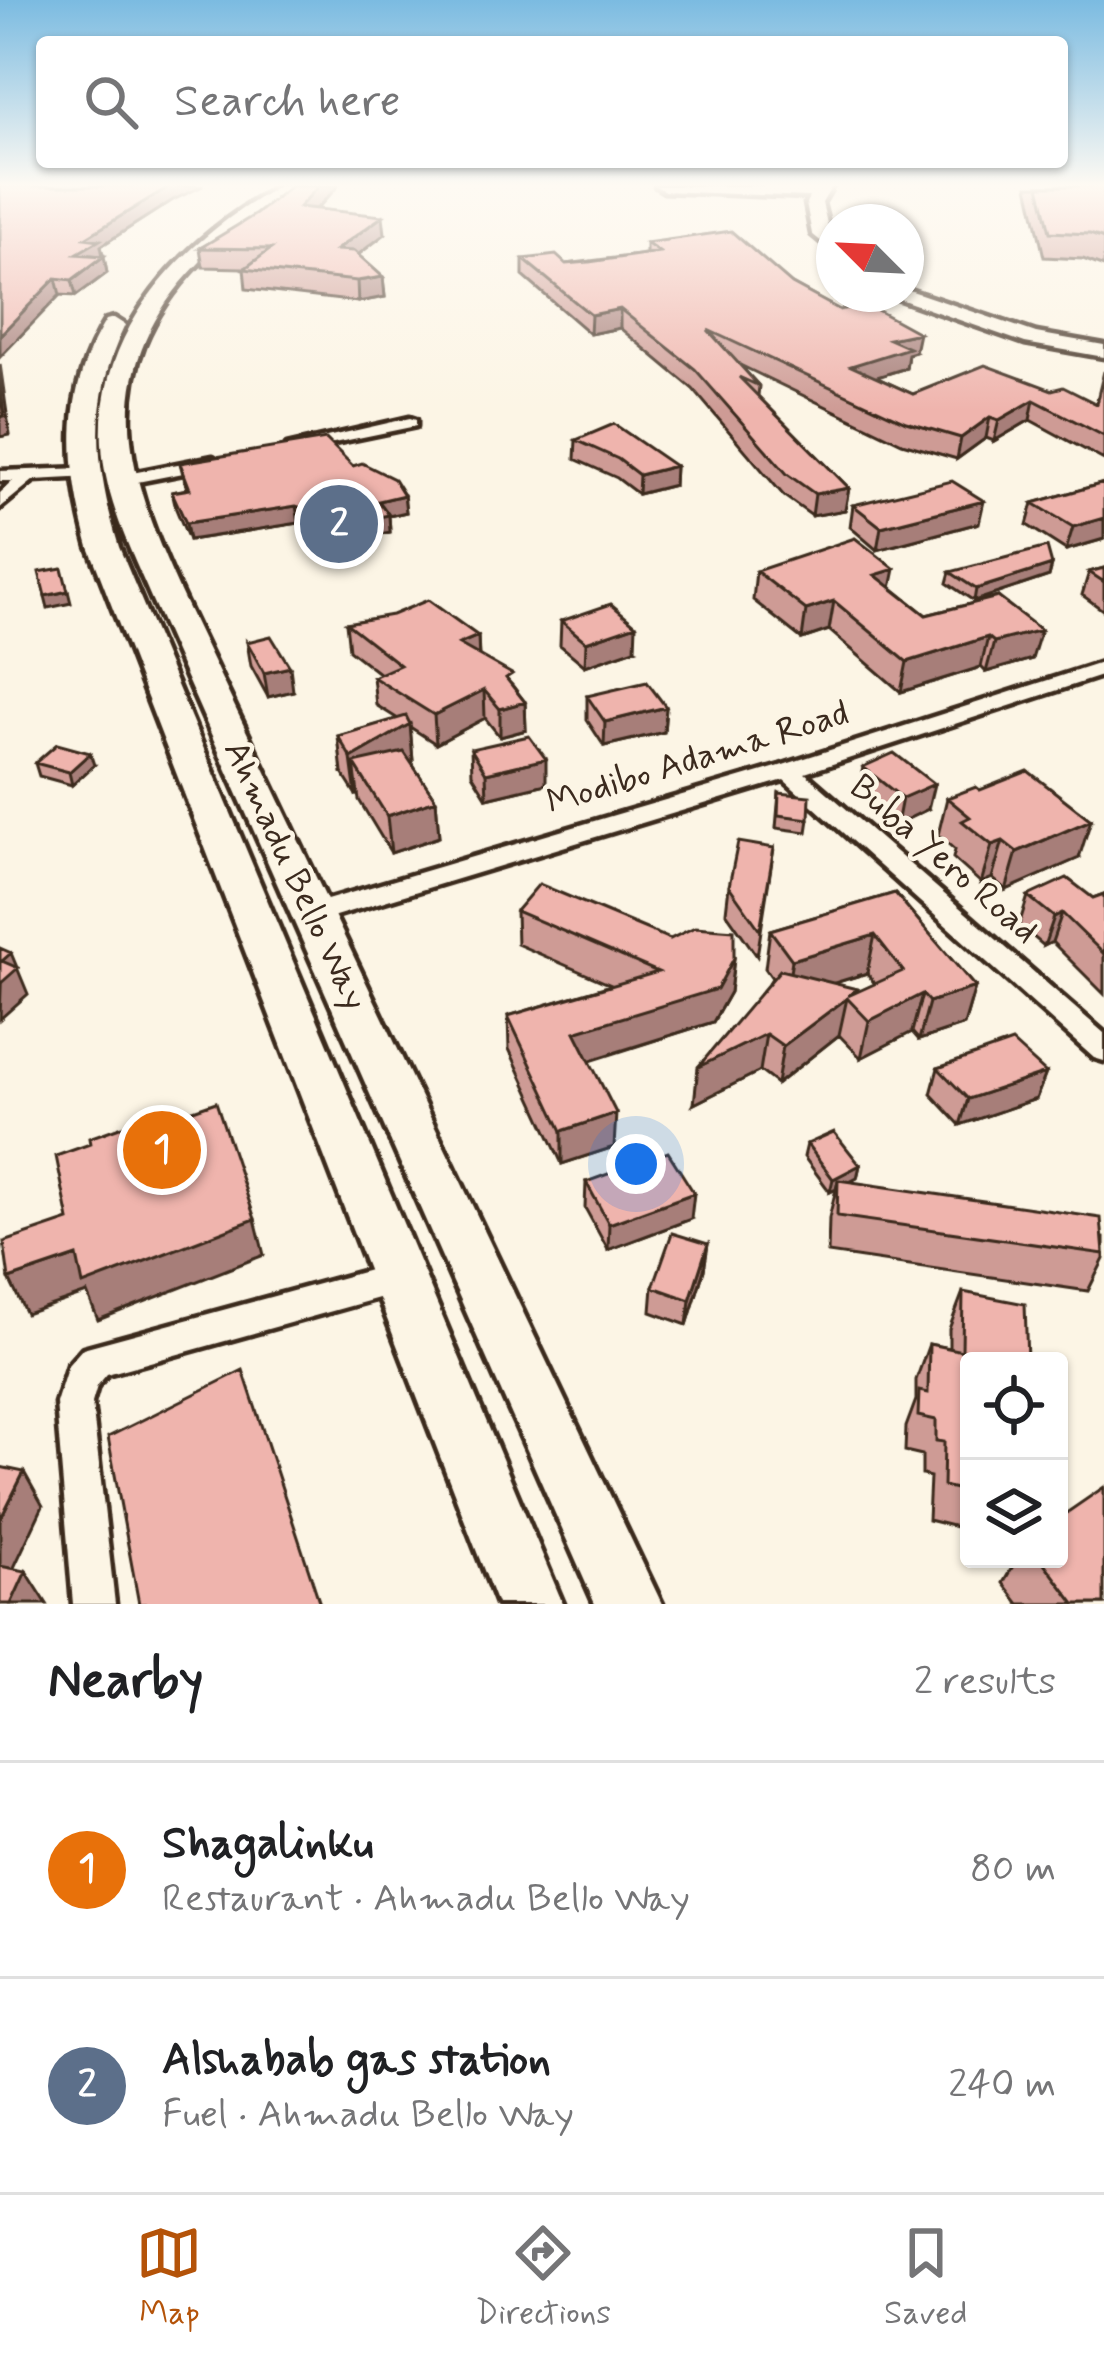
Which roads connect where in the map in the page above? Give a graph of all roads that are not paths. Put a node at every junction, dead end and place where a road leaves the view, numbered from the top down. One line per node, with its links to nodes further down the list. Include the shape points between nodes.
1 (170, 261): 9 (main road, Ahmadu Bello Way, via 107,336 90,376 83,409)
2 (192, 261): 9 (main road, Ahmadu Bello Way, via 135,334 121,368)
3 (924, 301): 4 (main road, via 1032,339)
4 (1104, 351)
5 (410, 423): 6 (street)
6 (277, 449)
7 (232, 458): 9 (street)
8 (0, 476): 10 (street)
9 (103, 476): 10 (street); 14 (main road, Ahmadu Bello Way); 16 (main road, Ahmadu Bello Way, via 104,547)
10 (27, 477): 11 (street)
11 (0, 503)
12 (1104, 668): 13 (street, Modibo Adama Road)
13 (788, 771): 14 (street, Modibo Adama Road); 15 (street, Buba Yero Road)
14 (312, 914): 19 (main road, Ahmadu Bello Way)
15 (1104, 1050)
16 (399, 1278): 17 (street, via 96,1360 74,1403); 18 (main road, Ahmadu Bello Way)
17 (94, 1604)
18 (530, 1604)
19 (629, 1604)

